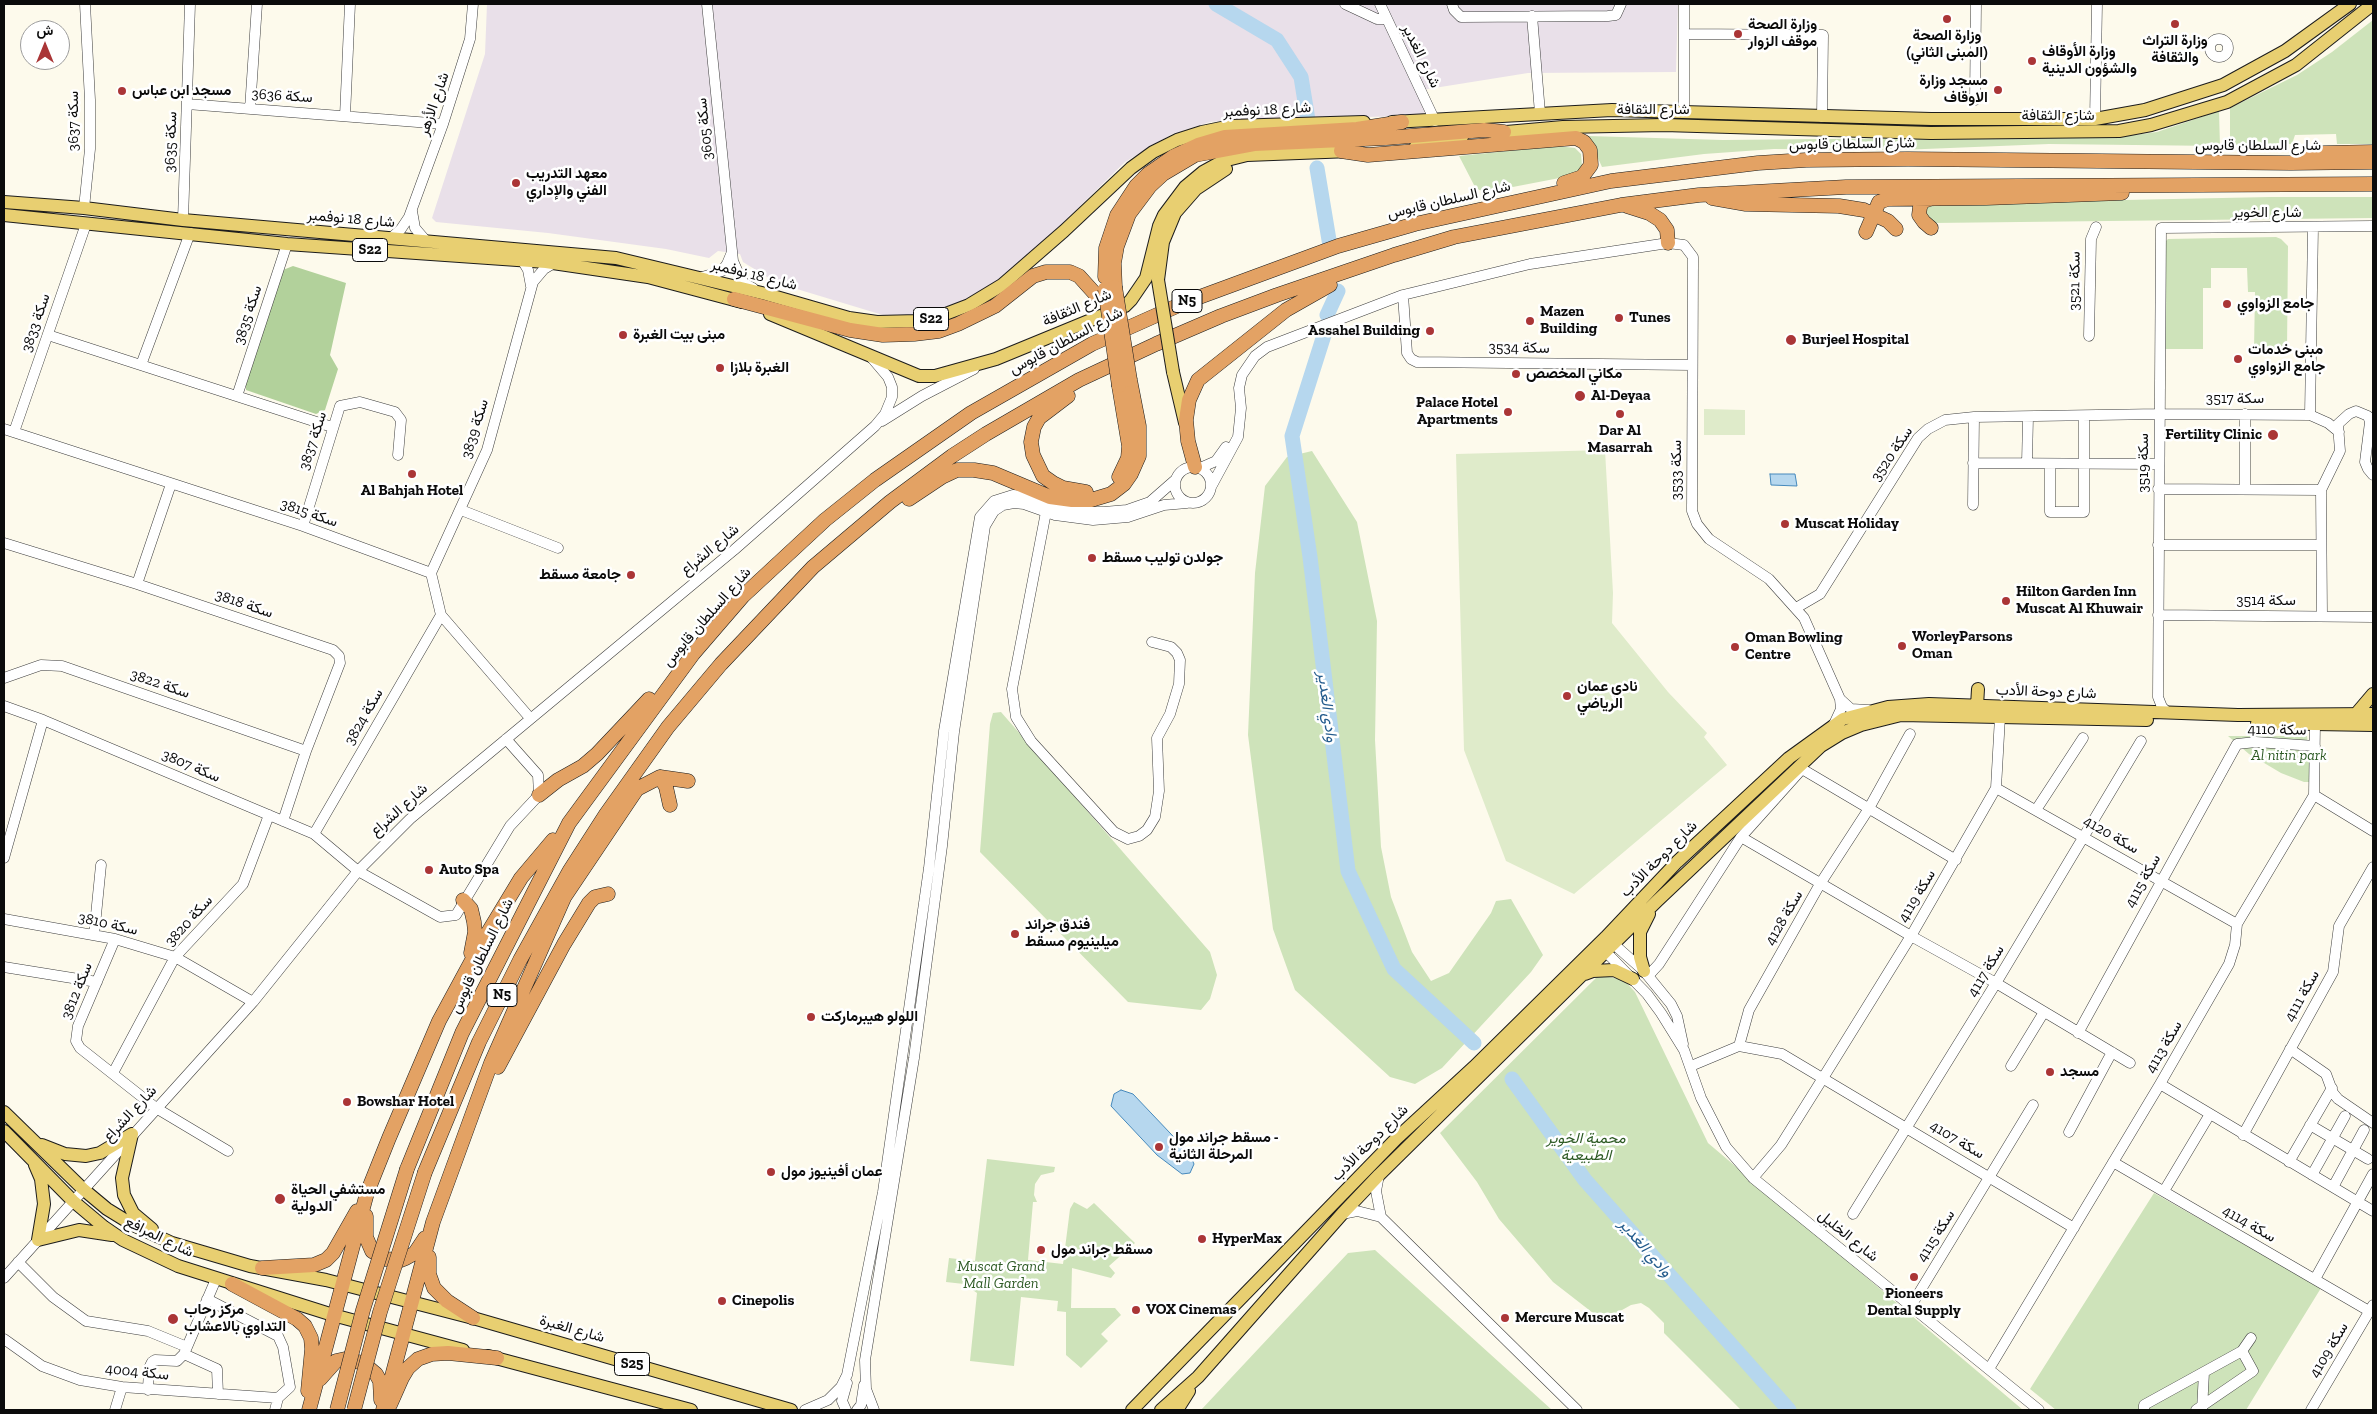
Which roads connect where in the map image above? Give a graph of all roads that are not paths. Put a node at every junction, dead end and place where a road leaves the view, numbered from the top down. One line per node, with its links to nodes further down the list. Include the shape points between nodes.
1 (85, 4): 46 (street, سكة 3637, via 90,149)
2 (190, 4): 20 (street, سكة 3635)
3 (257, 4): 21 (street)
4 (350, 4): 24 (street)
5 (472, 4): 29 (street, شارع الأزهر, via 470,39)
6 (707, 4): 64 (street, سكة 3605)
7 (1345, 4): 17 (street, via 1376,19)
8 (1380, 4): 17 (street, شارع الغدير)
9 (1452, 4): 16 (street, via 1461,17)
10 (1621, 4): 16 (street, via 1616,15)
11 (1684, 4): 18 (street)
12 (1976, 4): 19 (street)
13 (2097, 4): 26 (street)
14 (2350, 4): 26 (main road, شارع الثقافة, via 2285,51 2223,85 2145,110)
15 (2373, 4): 30 (main road, شارع الثقافة, via 2316,51 2264,83 2208,109)
16 (1532, 16): 23 (street)
17 (1386, 19): 27 (street, شارع الغدير)
18 (1684, 34): 22 (street); 25 (street, via 1823,35)
19 (1975, 100)
20 (187, 104): 21 (street, سكة 3636); 50 (street, سكة 3635)
21 (250, 109): 24 (street, سكة 3636)
22 (1684, 112): 23 (main road, شارع الثقافة); 25 (main road, شارع الثقافة)
23 (1540, 113): 27 (main road, شارع الثقافة)
24 (345, 116): 29 (street, سكة 3636)
25 (1822, 117): 26 (main road, شارع الثقافة)
26 (2095, 119): 30 (main road, via 2105,126); 32 (main road, via 2087,128)
27 (1435, 120): 28 (main road, شارع 18 نوفمبر / S22); 33 (highway, via 1429,131)
28 (1402, 122): 70 (highway, via 1357,129 1225,137 1174,156 1136,186 1117,215 1106,248); 71 (main road, شارع 18 نوفمبر / S22, via 1231,126 1177,140 1131,168 1002,285 969,305 935,318 877,322 849,318)
29 (443, 124): 47 (street, شارع الأزهر)
30 (2142, 127): 32 (main road, شارع الثقافة, via 2096,133)
31 (1504, 132): 32 (main road, شارع الثقافة, via 1580,126 1664,126); 33 (highway, via 1484,130); 34 (main road, شارع الثقافة, via 1417,146)
32 (2000, 133)
33 (1386, 138): 70 (highway, via 1254,144 1211,151 1186,160 1150,186 1129,214 1116,246)
34 (1341, 151): 36 (main road, شارع الثقافة); 41 (highway, via 1368,155 1572,138 1584,142 1592,160 1586,173 1550,187)
35 (2373, 152): 38 (highway, via 2324,153)
36 (1291, 153): 78 (main road, شارع الثقافة, via 1247,155 1223,161 1203,172 1184,187 1164,215 1158,226 1146,278 1132,300 1125,306); 95 (main road, bridge, via 1241,162 1213,176 1181,204 1166,233 1158,280)
37 (2373, 162): 38 (highway, شارع السلطان قابوس / N5)
38 (2291, 164): 41 (highway, شارع السلطان قابوس / N5, via 1908,158 1806,160 1611,181)
39 (2373, 184): 40 (highway, N5)
40 (2237, 185): 42 (highway, N5, via 1921,185); 43 (highway, via 2087,196)
41 (1539, 195): 129 (highway, شارع السلطان قابوس / N5, via 1338,246 1186,302 1092,344 971,413 875,480 825,520 744,596)
42 (1699, 195): 45 (highway, N5); 48 (highway, via 1733,203 1839,206)
43 (1936, 197): 48 (highway, via 1888,198 1879,202); 54 (highway, via 1923,201 1920,207 1924,222)
44 (4, 202): 46 (main road, شارع 18 نوفمبر / S22)
45 (1621, 205): 62 (highway, via 1649,213 1660,220 1667,230); 67 (highway, N5, via 1454,237)
46 (84, 208): 50 (main road, شارع 18 نوفمبر / S22)
47 (412, 210): 60 (street, شارع الأزهر, via 401,229); 61 (street, via 415,228)
48 (1872, 213): 57 (highway); 58 (highway)
49 (4, 215): 51 (main road, شارع 18 نوفمبر / S22)
50 (183, 220): 60 (main road, شارع 18 نوفمبر / S22)
51 (86, 224): 59 (main road, شارع 18 نوفمبر / S22); 74 (street, سكة 3833)
52 (2373, 226): 56 (street, شارع الخوير)
53 (2096, 227): 75 (street, سكة 3521, via 2091,239)
54 (1932, 228)
55 (2161, 228): 56 (street, شارع الخوير); 85 (street, سكة 3519)
56 (2312, 228): 87 (street)
57 (1896, 229)
58 (1866, 232)
59 (190, 233): 63 (main road, شارع 18 نوفمبر / S22); 79 (street)
60 (390, 239): 61 (main road, شارع 18 نوفمبر / S22)
61 (427, 242): 68 (main road, شارع 18 نوفمبر / S22, via 616,258)
62 (1668, 243): 72 (street, via 1530,264); 80 (street, سكة 3533, via 1684,245 1693,257)
63 (287, 244): 65 (main road, شارع 18 نوفمبر / S22); 82 (street, سكة 3835)
64 (732, 251): 68 (street, via 722,271); 71 (street, سكة 3605, via 744,283)
65 (522, 260): 66 (main road, شارع 18 نوفمبر / S22); 69 (street, via 530,276)
66 (554, 263): 69 (street, سكة 3839, via 540,272); 73 (main road, شارع 18 نوفمبر / S22, via 648,278)
67 (1353, 268): 76 (highway, N5); 95 (highway, via 1339,280 1286,310 1202,375 1189,400)
68 (698, 278): 71 (main road, شارع 18 نوفمبر / S22)
69 (531, 287): 113 (street, سكة 3839, via 487,450)
70 (1106, 290): 73 (highway, via 1070,272 1046,272 1033,276 995,306 958,324 939,331 883,335 850,330); 81 (highway, bridge); 81 (highway, bridge, via 1108,321)
71 (766, 294)
72 (1403, 296): 80 (street, سكة 3534, via 1407,353 1418,362); 83 (street, via 1267,346 1246,368 1240,382)
73 (734, 299): 77 (main road, شارع 18 نوفمبر / S22)
74 (48, 335): 79 (street); 96 (street, سكة 3833)
75 (2089, 336)
76 (1156, 344): 81 (highway, via 1063,399 1039,418 1031,442 1043,476 1076,492 1090,492 1116,481 1129,446); 120 (highway, N5, via 1079,380 979,438 890,502)
77 (871, 357): 78 (main road, شارع 18 نوفمبر / S22, via 912,374 927,376); 91 (street, شارع الشراع, via 892,387 892,397 885,414)
78 (996, 359): 91 (street, شارع الشراع, via 922,396)
79 (141, 365): 82 (street)
80 (1692, 365): 123 (street, سكة 3533, via 1691,498 1694,518 1709,539 1769,579)
81 (1125, 383): 120 (highway, via 1140,426 1139,456 1124,484 1111,494 1091,500 1050,497 992,473 957,470 927,487)
82 (237, 396): 92 (street)
83 (1239, 401): 103 (street, via 1227,447 1216,461); 107 (street, via 1238,437)
84 (2370, 412): 93 (street, via 2349,414); 104 (street, via 2366,462)
85 (2159, 414): 86 (street, سكة 3517); 90 (street, سكة 3520); 102 (street, سكة 3519)
86 (2245, 414): 87 (street, سكة 3517); 109 (street)
87 (2310, 415): 93 (street, سكة 3517)
88 (1974, 417): 89 (street, سكة 3520); 98 (street); 123 (street, سكة 3520, via 1945,420 1918,438 1820,594)
89 (2028, 417): 90 (street, سكة 3520); 99 (street)
90 (2084, 417): 101 (street)
91 (875, 426): 143 (street, شارع الشراع, via 734,550)
92 (332, 427): 97 (street, سكة 3837, via 340,406 348,403 360,402 395,412 401,420); 115 (street, سكة 3837)
93 (2336, 427): 110 (street, via 2340,451)
94 (4, 429): 96 (street, سكة 3815)
95 (1186, 431): 103 (highway)
96 (14, 432): 106 (street, سكة 3815)
97 (398, 455)
98 (1974, 463): 99 (street); 112 (street)
99 (2027, 464): 100 (street)
100 (2050, 464): 101 (street); 101 (street, via 2050,512 2084,512)
101 (2084, 464): 102 (street)
102 (2159, 464): 108 (street, سكة 3519)
103 (1198, 468): 105 (street, via 1182,470); 107 (street, via 1210,478)
104 (2373, 474)
105 (1174, 481): 111 (street, via 1176,495); 275 (street, via 1150,502 1127,510 1082,512 1013,495 994,501 980,517 944,731 883,1192)
106 (171, 484): 115 (street, سكة 3815); 122 (street)
107 (1211, 487): 111 (street, via 1205,499)
108 (2158, 489): 109 (street); 118 (street, سكة 3519)
109 (2245, 489): 110 (street)
110 (2321, 490): 117 (street)
111 (1188, 503): 114 (street, via 1169,504 1128,517 1105,520 1069,518)
112 (1974, 505)
113 (461, 510): 119 (street); 121 (street, سكة 3839)
114 (1046, 512): 128 (street, via 1012,689 1016,717 1026,736 1118,836 1128,839 1147,830 1155,817 1159,791 1158,738 1179,684 1180,660 1177,653 1171,647); 277 (street, via 1024,504 1008,503 994,511 985,526 954,732 914,1058 865,1360)
115 (303, 526): 121 (street, سكة 3815)
116 (4, 543): 122 (street, سكة 3818)
117 (2321, 544): 118 (street); 126 (street)
118 (2158, 545): 125 (street, سكة 3519)
119 (558, 548)
120 (813, 567): 168 (highway, N5, via 721,664 674,720)
121 (431, 573): 124 (street)
122 (136, 584): 154 (street, سكة 3818, via 333,650 340,656)
123 (1796, 608): 134 (street, سكة 3533, via 1804,618)
124 (440, 615): 143 (street); 170 (street, سكة 3824)
125 (2158, 615): 126 (street, سكة 3514); 133 (street, سكة 3519)
126 (2322, 616): 127 (street, سكة 3514)
127 (2373, 616)
128 (1152, 642)
129 (693, 654): 158 (highway, via 597,754); 167 (highway, شارع السلطان قابوس / N5)
130 (4, 678): 154 (street, سكة 3822, via 41,665 62,666)
131 (1978, 689): 136 (main road)
132 (2373, 694): 140 (main road)
133 (2158, 697): 138 (street); 139 (street)
134 (1840, 699): 137 (street, via 1851,709); 145 (street, via 1841,709)
135 (4, 706): 144 (street, سكة 3807)
136 (1977, 706): 137 (main road, شارع دوحة الأدب, via 1916,705); 138 (main road, شارع دوحة الأدب)
137 (1871, 710): 145 (main road, شارع دوحة الأدب)
138 (2145, 712): 139 (main road, شارع دوحة الأدب)
139 (2167, 712): 140 (main road, شارع دوحة الأدب)
140 (2356, 714): 141 (main road, شارع دوحة الأدب)
141 (2373, 714)
142 (2000, 717): 146 (main road, شارع دوحة الأدب); 157 (street, سكة 4119); 183 (main road, شارع دوحة الأدب, via 1901,715 1842,733 1803,760)
143 (530, 718): 150 (street, شارع الشراع)
144 (43, 720): 164 (street, سكة 3807); 165 (street)
145 (1834, 724): 189 (main road, شارع دوحة الأدب, via 1789,758 1677,862)
146 (2316, 724): 147 (main road, شارع دوحة الأدب); 153 (street, سكة 4113)
147 (2373, 725)
148 (1910, 734): 161 (street, سكة 4128)
149 (2083, 738): 162 (street)
150 (506, 739): 158 (street, via 538,775); 177 (street, شارع الشراع, via 410,819)
151 (2141, 741): 171 (street, سكة 4117)
152 (2237, 744): 153 (street, سكة 4110); 178 (street, سكة 4115)
153 (2315, 746): 159 (street, سكة 4113)
154 (306, 751): 166 (street)
155 (660, 777): 156 (highway); 160 (highway); 182 (highway, via 642,785 633,794)
156 (688, 781)
157 (1996, 788): 162 (street, سكة 4120); 174 (street, سكة 4119)
158 (539, 795): 181 (street, via 510,826)
159 (2314, 795): 169 (street); 185 (street, سكة 4113)
160 (670, 805)
161 (1868, 810): 172 (street, via 1802,769); 174 (street); 179 (street, سكة 4128)
162 (2036, 810): 171 (street, سكة 4120)
163 (4, 814): 165 (street)
164 (269, 816): 166 (street, سكة 3807); 190 (street, سكة 3820, via 243,884)
165 (15, 818): 173 (street)
166 (283, 822): 170 (street, سكة 3807)
167 (569, 823): 194 (highway, via 521,878); 287 (highway, شارع السلطان قابوس / N5, bridge, via 462,1033 407,1169 362,1310)
168 (598, 827): 182 (highway); 288 (highway, N5, bridge, via 520,960 479,1042 425,1172 380,1312)
169 (2373, 831)
170 (314, 834): 177 (street, سكة 3807)
171 (2083, 836): 178 (street, سكة 4120); 197 (street, سكة 4117)
172 (1741, 837): 179 (street); 192 (street, via 1659,964)
173 (4, 858)
174 (1956, 860): 187 (street, سكة 4119)
175 (101, 865): 186 (street)
176 (2373, 867): 202 (street, سكة 4111, via 2339,926 2333,972)
177 (358, 870): 181 (street, سكة 3807, via 440,917 456,915); 198 (street, شارع الشراع)
178 (2160, 880): 185 (street, سكة 4120); 200 (street, سكة 4115)
179 (1820, 884): 187 (street); 201 (street, سكة 4128, via 1749,1010)
180 (608, 894): 212 (highway, via 589,904)
181 (463, 900): 194 (highway, via 472,909 475,932)
182 (563, 900): 212 (highway, via 495,1052)
183 (1657, 901): 189 (main road, شارع دوحة الأدب); 192 (main road, via 1640,932 1640,957)
184 (4, 919): 186 (street, سكة 3810)
185 (2237, 924): 210 (street, سكة 4113, via 2229,964)
186 (94, 935): 188 (street, سكة 3810)
187 (1911, 936): 197 (street); 209 (street, سكة 4119)
188 (115, 939): 190 (street, سكة 3810); 196 (street, سكة 3812)
189 (1606, 944): 192 (street, شارع الخليل); 193 (main road, شارع دوحة الأدب); 195 (street, شارع الخليل); 297 (main road, شارع دوحة الأدب, via 1397,1138)
190 (175, 957): 198 (street, سكة 3810); 208 (street, سكة 3820)
191 (4, 967): 196 (street)
192 (1646, 974): 203 (street, شارع الخليل, via 1677,1016)
193 (1583, 975): 195 (main road, via 1614,970); 235 (main road, شارع دوحة الأدب)
194 (463, 976): 242 (highway, via 439,1021)
195 (1633, 979): 203 (street, شارع الخليل, via 1647,994)
196 (97, 982): 208 (street, سكة 3812, via 78,1026 76,1041 80,1048)
197 (1996, 983): 199 (street); 220 (street, سكة 4117)
198 (253, 1002): 214 (street, شارع الشراع)
199 (2044, 1012): 200 (street); 207 (street)
200 (2078, 1033): 204 (street)
201 (1739, 1046): 206 (street); 209 (street, via 1782,1054)
202 (2290, 1049): 211 (street, via 2326,1074); 225 (street, سكة 4111)
203 (1684, 1050): 206 (street, شارع الخليل)
204 (2112, 1052): 205 (street); 223 (street)
205 (2130, 1063)
206 (1691, 1066): 237 (street, شارع الخليل, via 1702,1098 1726,1147)
207 (2011, 1066)
208 (114, 1073): 214 (street, سكة 3812)
209 (1823, 1078): 220 (street, سكة 4107); 237 (street, سكة 4119, via 1781,1144)
210 (2160, 1084): 216 (street); 232 (street, سكة 4113)
211 (2332, 1088): 218 (street, via 2338,1099); 219 (street)
212 (480, 1095): 249 (highway)
213 (2033, 1105): 238 (street, سكة 4115)
214 (156, 1108): 224 (street, شارع الشراع); 229 (street, سكة 3812)
215 (4, 1112): 227 (main road, شارع المرافع)
216 (2210, 1114): 225 (street); 241 (street)
217 (2345, 1116): 226 (street)
218 (2373, 1123)
219 (2310, 1125): 226 (street); 233 (street)
220 (1908, 1128): 238 (street, سكة 4107); 247 (street, سكة 4117)
221 (2364, 1130): 228 (street)
222 (4, 1131): 230 (main road, شارع المرافع)
223 (2069, 1132)
224 (132, 1134): 227 (main road, via 100,1153 86,1156 65,1154); 240 (street, شارع الشراع); 253 (main road, via 122,1178 124,1195 133,1213)
225 (2243, 1135): 233 (street)
226 (2332, 1138): 228 (street); 236 (street)
227 (33, 1140): 240 (main road, شارع المرافع)
228 (2353, 1150): 231 (street); 239 (street)
229 (228, 1151)
230 (29, 1156): 243 (main road, شارع المرافع); 251 (main road, via 41,1179 44,1204)
231 (2368, 1158)
232 (2113, 1162): 241 (street, سكة 4114); 250 (street, سكة 4113)
233 (2289, 1162): 236 (street)
234 (2373, 1174): 244 (street)
235 (1379, 1175): 246 (main road, شارع دوحة الأدب); 248 (street, via 1376,1192)
236 (2312, 1175): 239 (street)
237 (1753, 1178): 263 (street, شارع الخليل)
238 (1990, 1178): 250 (street, سكة 4107); 263 (street, سكة 4115)
239 (2333, 1187): 244 (street)
240 (83, 1189): 243 (street, شارع الشراع); 253 (main road, شارع المرافع, via 133,1225)
241 (2164, 1192): 258 (street, سكة 4114)
242 (367, 1193): 249 (highway, via 366,1237 372,1251 385,1259 401,1260 415,1253); 255 (highway, via 326,1260 314,1265); 260 (highway)
243 (73, 1201): 251 (street, شارع الشراع); 252 (main road, شارع المرافع)
244 (2358, 1202): 245 (street); 258 (street)
245 (2373, 1211)
246 (1342, 1214): 248 (street, via 1366,1212); 276 (main road, شارع دوحة الأدب)
247 (1853, 1214)
248 (1381, 1217): 300 (street)
249 (435, 1218): 262 (highway); 266 (highway, via 429,1258 432,1284 447,1301)
250 (2074, 1228): 273 (street, سكة 4113)
251 (38, 1240): 252 (main road, via 79,1230 96,1231); 254 (street, شارع الشراع)
252 (123, 1240): 257 (main road, شارع المرافع, via 178,1266)
253 (172, 1242): 255 (main road, شارع المرافع)
254 (16, 1264): 256 (street, شارع الشراع); 270 (street, via 86,1322 148,1331)
255 (262, 1268): 260 (main road, شارع المرافع)
256 (5, 1272)
257 (216, 1279): 259 (main road, شارع المرافع); 261 (street)
258 (2315, 1279): 264 (street, سكة 4114)
259 (232, 1284): 265 (main road, شارع المرافع); 286 (highway, via 305,1326 312,1349)
260 (342, 1284): 262 (main road, شارع الغبرة / S25); 265 (highway)
261 (207, 1299): 270 (street); 282 (street, via 278,1336 290,1387)
262 (412, 1304): 266 (main road, شارع الغبرة / S25); 267 (highway)
263 (1911, 1306): 273 (street, شارع الخليل)
264 (2371, 1308): 303 (street, سكة 4109)
265 (333, 1316): 267 (main road, S25); 278 (highway)
266 (473, 1318): 292 (main road, شارع الغبرة / S25)
267 (403, 1335): 272 (main road, S25); 289 (highway)
268 (2251, 1338): 271 (street)
269 (4, 1339): 279 (street, سكة 4004, via 42,1366 80,1380)
270 (185, 1350): 280 (street, via 177,1361 152,1362); 281 (street, via 217,1369)
271 (2242, 1352): 274 (street); 283 (street, via 2253,1371)
272 (497, 1358): 290 (highway, via 448,1353 418,1359 402,1378); 291 (main road, S25)
273 (1989, 1369): 301 (street, شارع الخليل)
274 (2204, 1372): 283 (street); 302 (street, via 2144,1405)
275 (847, 1375): 293 (street, via 828,1400); 294 (street, via 842,1401)
276 (1198, 1376): 298 (main road, شارع دوحة الأدب); 299 (main road)
277 (865, 1381): 295 (street, via 861,1405); 296 (street)
278 (316, 1386): 286 (highway); 289 (highway, via 336,1361 363,1362 380,1381)
279 (122, 1387): 280 (street, سكة 4004); 284 (street)
280 (148, 1390): 281 (street, سكة 4004)
281 (218, 1394): 282 (street, سكة 4004)
282 (278, 1398): 285 (street)
283 (2200, 1409)
284 (115, 1410)
285 (275, 1410)
286 (308, 1410)
287 (337, 1410)
288 (354, 1410)
289 (382, 1410)
290 (388, 1410)
291 (691, 1410)
292 (791, 1410)
293 (805, 1410)
294 (846, 1410)
295 (857, 1410)
296 (874, 1410)
297 (1132, 1410)
298 (1161, 1410)
299 (1178, 1410)
300 (1577, 1410)
301 (2039, 1410)
302 (2144, 1410)
303 (2311, 1410)

